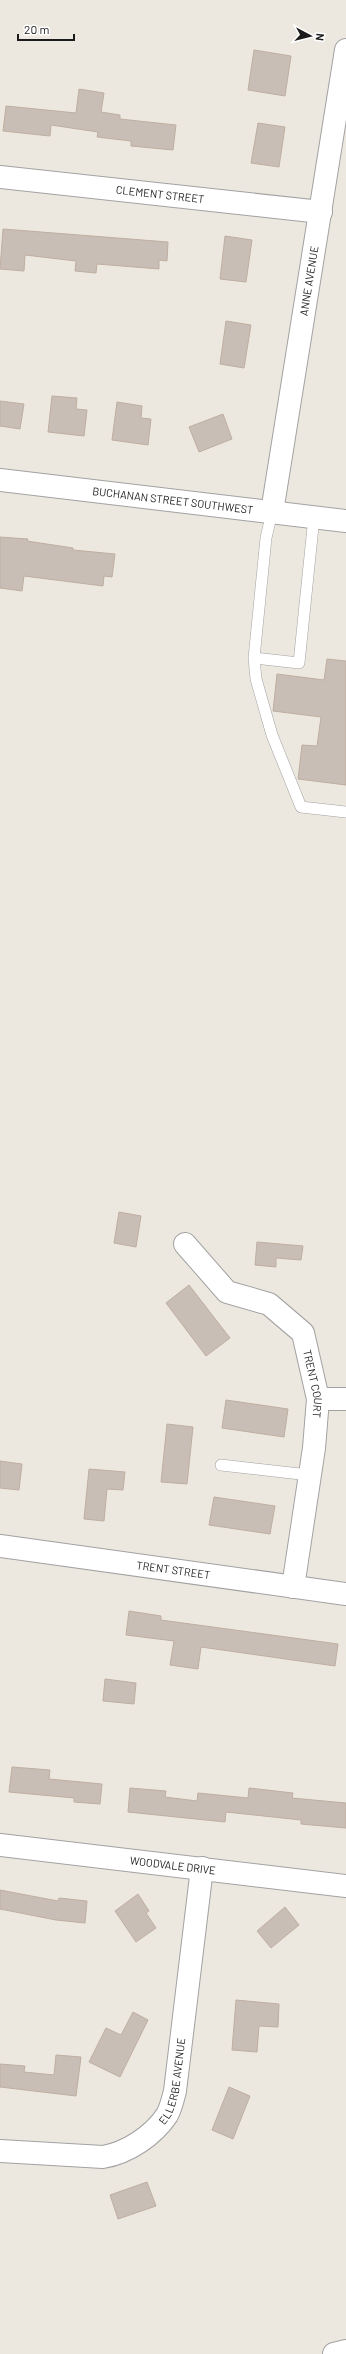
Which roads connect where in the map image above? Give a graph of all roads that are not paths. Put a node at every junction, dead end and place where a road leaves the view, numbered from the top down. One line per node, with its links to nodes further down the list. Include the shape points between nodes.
1 (346, 50): 3 (street, ANNE AVENUE)
2 (0, 177): 3 (street, CLEMENT STREET)
3 (320, 212): 5 (street, ANNE AVENUE)
4 (0, 480): 5 (street, BUCHANAN STREET SOUTHWEST)
5 (272, 512): 6 (street, BUCHANAN STREET SOUTHWEST); 8 (lane, via 266,538)
6 (314, 517): 7 (street, BUCHANAN STREET SOUTHWEST); 8 (lane, via 299,663)
7 (346, 521)
8 (254, 658): 9 (lane, via 256,679 272,735 301,808)
9 (346, 812)
10 (185, 1244): 11 (street, TRENT COURT, via 227,1292 269,1304 304,1333)
11 (333, 1399): 13 (street, TRENT COURT)
12 (221, 1465): 13 (lane)
13 (309, 1475): 15 (street, TRENT COURT)
14 (0, 1546): 15 (street, TRENT STREET)
15 (293, 1587): 16 (street, TRENT STREET)
16 (346, 1594)
17 (0, 1845): 18 (street, WOODVALE DRIVE)
18 (202, 1868): 19 (street, WOODVALE DRIVE); 20 (street, ELLERBE AVENUE, via 175,2091 167,2115 136,2145 111,2156)
19 (346, 1886)
20 (0, 2151)
21 (346, 2351): 22 (street)
22 (334, 2354)

